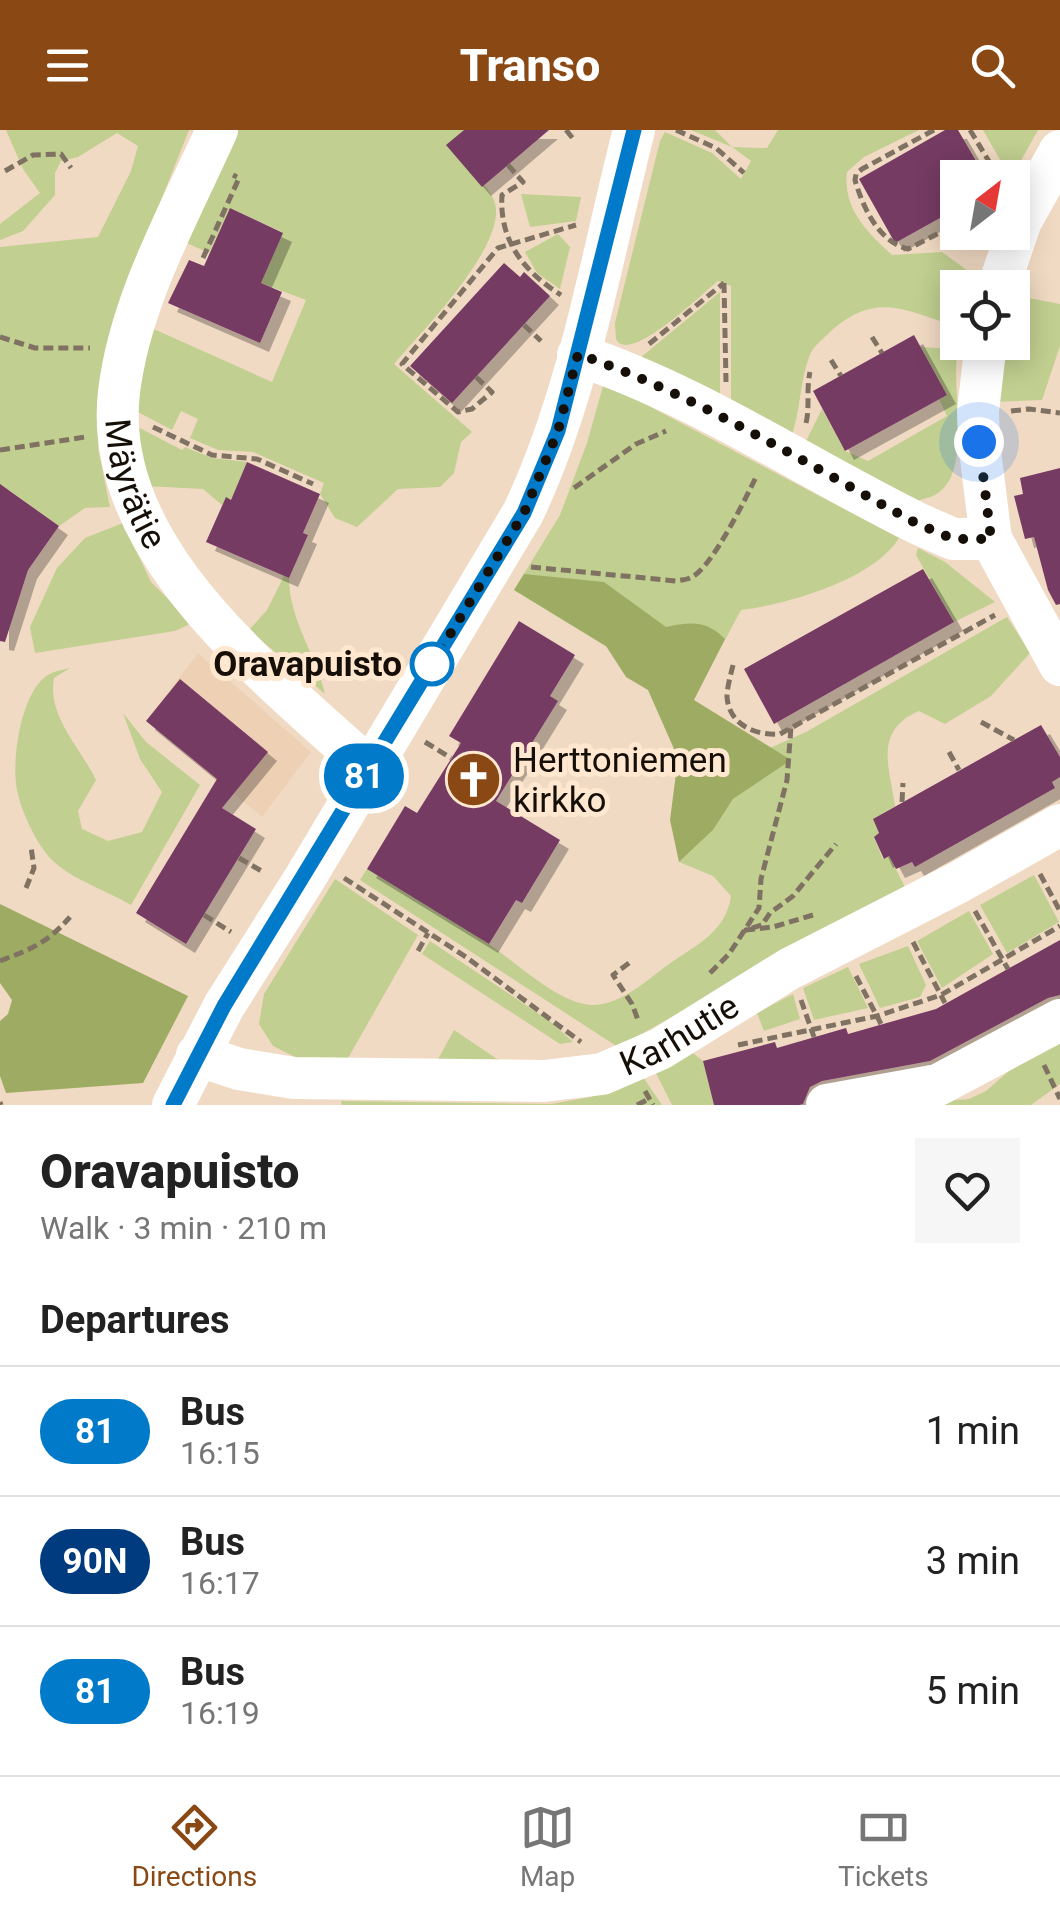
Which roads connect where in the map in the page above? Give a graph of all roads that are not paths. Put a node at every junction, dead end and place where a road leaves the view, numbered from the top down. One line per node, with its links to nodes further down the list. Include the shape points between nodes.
1 (217, 130): 9 (street, Mäyrätie, via 145,292 127,354 118,424 137,509 173,574 213,620)
2 (634, 130): 5 (street)
3 (1060, 151): 4 (street, via 1021,222)
4 (1004, 270)
5 (559, 348): 7 (street, via 673,392 723,420 775,463 953,539); 9 (street, via 558,431 524,513)
6 (984, 360): 7 (street, via 981,473)
7 (991, 539): 8 (street)
8 (1060, 666)
9 (368, 768): 12 (street)
10 (1060, 825): 12 (street, Karhutie, via 897,913 830,927 660,1050 602,1074 544,1082 294,1078)
11 (1060, 1020): 14 (street, via 938,1085)
12 (196, 1055): 13 (street)
13 (173, 1105)
14 (827, 1105)

